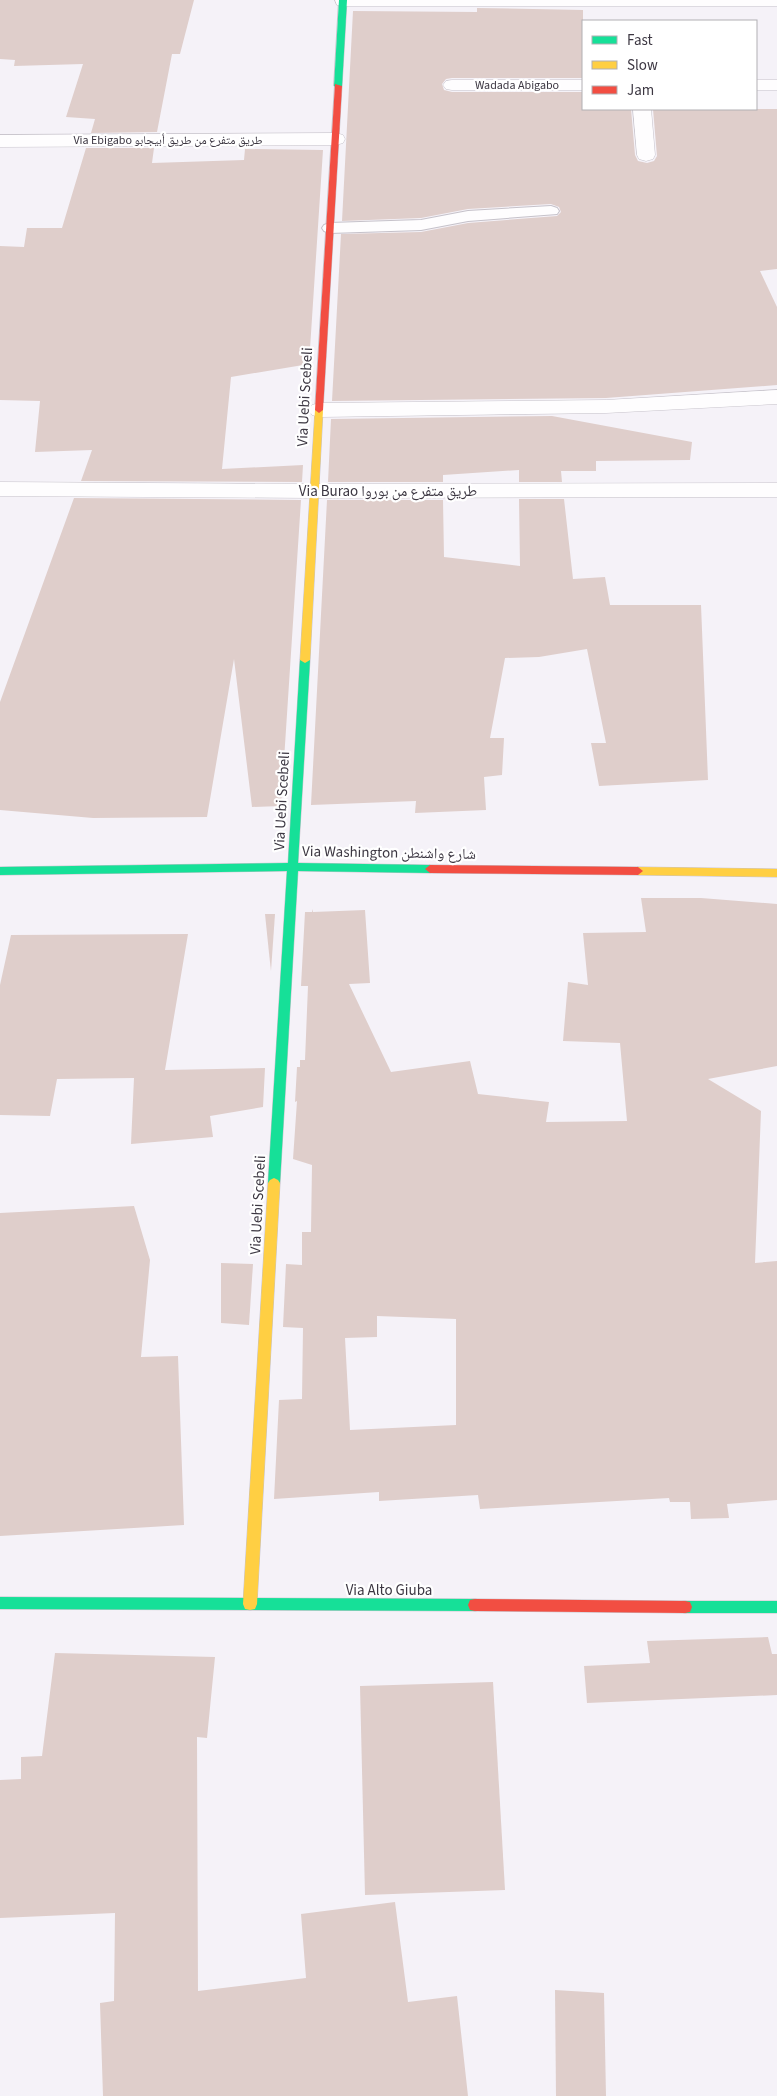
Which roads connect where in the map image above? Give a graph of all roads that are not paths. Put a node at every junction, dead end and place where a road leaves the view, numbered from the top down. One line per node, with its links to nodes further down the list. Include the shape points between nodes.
1 (343, 0): 2 (street); 10 (street, Via Uebi Scebeli)
2 (433, 0): 4 (street)
3 (777, 1): 4 (street)
4 (633, 5)
5 (452, 85): 6 (street, Wadada Abigabo)
6 (582, 85)
7 (757, 85): 8 (street)
8 (777, 85)
9 (642, 110): 12 (street)
10 (336, 139): 11 (street, Via Ebigabo طريق متفرع من طريق أبيجابو); 14 (street, Via Uebi Scebeli)
11 (0, 141)
12 (646, 155)
13 (551, 211): 14 (lane, via 468,216 415,226)
14 (330, 228): 16 (street, Via Uebi Scebeli)
15 (777, 397): 16 (street, via 569,408)
16 (320, 410): 19 (street, Via Uebi Scebeli)
17 (0, 489): 19 (street, Via Burao طريق متفرع من بوروا)
18 (777, 490): 19 (street, Via Burao طريق متفرع من بوروا)
19 (315, 491): 20 (street, Via Uebi Scebeli)
20 (293, 867): 21 (street, Via Washington شارع واشنطن); 22 (street, Via Washington شارع واشنطن); 24 (street, Via Uebi Scebeli)
21 (0, 871)
22 (777, 873)
23 (0, 1603): 24 (street, Via Alto Giuba)
24 (250, 1604): 25 (street, Via Alto Giuba)
25 (777, 1607)

